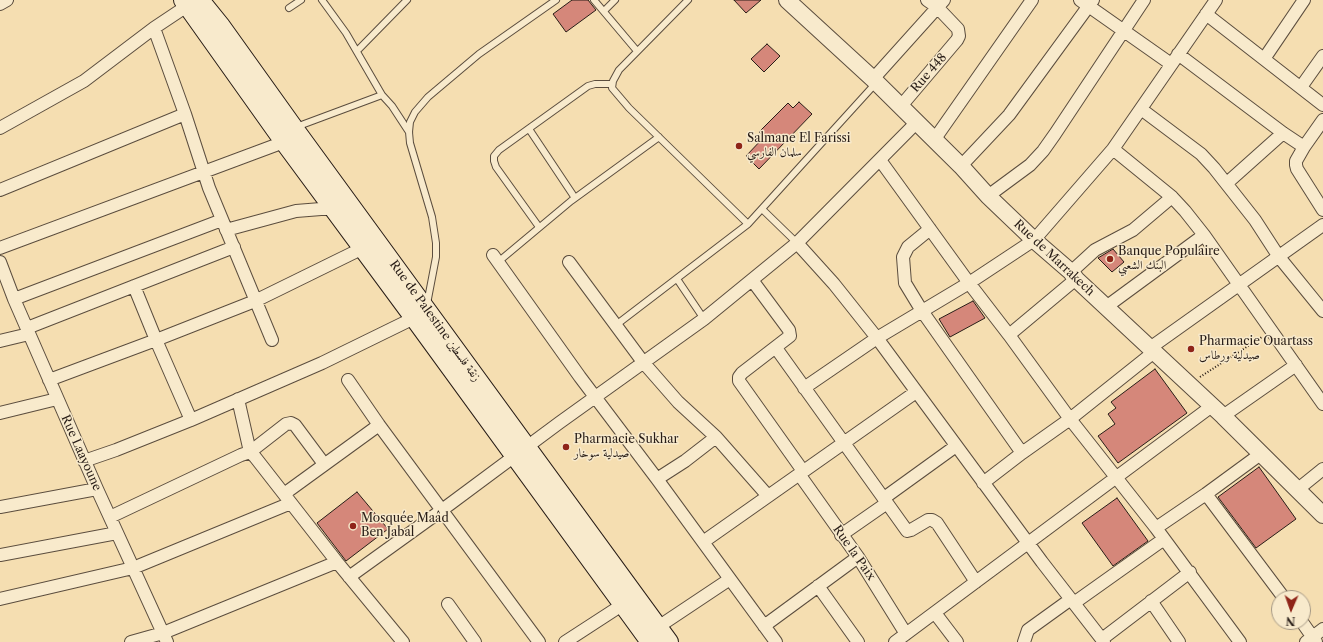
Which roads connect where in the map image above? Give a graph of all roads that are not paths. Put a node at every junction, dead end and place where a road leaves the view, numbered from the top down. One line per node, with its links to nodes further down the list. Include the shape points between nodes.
1 (7, 0): 17 (street)
2 (301, 0): 18 (lane)
3 (322, 0): 23 (lane)
4 (406, 0): 23 (lane)
5 (556, 0): 40 (lane, via 479,54 428,97 415,112)
6 (594, 0): 19 (lane)
7 (615, 0): 19 (lane)
8 (688, 0): 24 (lane)
9 (787, 0): 28 (street, Rue de Marrakech)
10 (1032, 0): 44 (street)
11 (1144, 0): 22 (street)
12 (1216, 0): 20 (street)
13 (1304, 0): 27 (street)
14 (190, 2): 21 (street); 42 (main road, Rue de Palestine زنقة فلسطين)
15 (936, 2): 28 (street); 33 (street, Rue 448, via 960,33 957,40)
16 (1088, 2): 22 (street); 48 (street, via 1009,115)
17 (0, 4)
18 (288, 8)
19 (604, 11): 24 (lane)
20 (1206, 14): 26 (street); 27 (street)
21 (154, 28): 35 (street); 38 (street, via 84,81)
22 (1123, 31): 26 (street); 52 (street, via 1043,151 1030,165)
23 (357, 51): 31 (lane)
24 (638, 51): 29 (lane, via 615,76)
25 (1323, 56): 30 (street)
26 (1175, 59): 34 (street); 41 (street)
27 (1264, 59): 30 (street)
28 (875, 81): 33 (street, Rue de Marrakech); 56 (lane)
29 (612, 84): 39 (lane, via 588,86); 43 (lane, via 618,96)
30 (1301, 87): 32 (street)
31 (382, 95): 40 (lane); 42 (lane)
32 (1323, 105)
33 (901, 106): 37 (street, Rue de Marrakech)
34 (1141, 109): 46 (street); 50 (street, via 1201,154)
35 (185, 114): 49 (street); 51 (street)
36 (1323, 120): 45 (street)
37 (916, 123): 44 (street, Rue de Marrakech); 47 (street)
38 (0, 128)
39 (529, 129): 54 (lane); 61 (lane, via 499,150 494,156 494,161)
40 (409, 132): 84 (lane, via 413,157 432,217 436,243 436,257)
41 (1283, 133): 45 (street); 50 (street)
42 (289, 135): 49 (street); 55 (main road, Rue de Palestine زنقة فلسطين); 84 (main road, Rue de Palestine زنقة فلسطين)
43 (659, 137): 54 (lane); 58 (lane)
44 (934, 140): 48 (street, Rue de Marrakech)
45 (1304, 147): 57 (street, via 1296,161 1297,169)
46 (1113, 149): 53 (street); 64 (street)
47 (880, 160): 62 (street); 65 (street)
48 (961, 166): 52 (street, Rue de Marrakech)
49 (203, 172): 59 (street); 67 (street)
50 (1227, 183): 69 (street)
51 (0, 190)
52 (988, 196): 64 (street, Rue de Marrakech)
53 (1172, 196): 63 (street); 73 (street, via 1134,230 1095,250)
54 (575, 198): 61 (lane)
55 (334, 209): 59 (street, via 296,211); 68 (main road, Rue de Palestine زنقة فلسطين)
56 (762, 209): 58 (lane); 65 (lane)
57 (1323, 210)
58 (748, 224): 74 (lane)
59 (224, 225): 66 (street); 79 (street)
60 (1323, 225): 69 (street)
61 (539, 227): 70 (lane)
62 (930, 229): 76 (street); 82 (street, via 908,247 903,257 905,283)
63 (1204, 235): 77 (street); 81 (street)
64 (1034, 240): 73 (street, Rue de Marrakech); 76 (street)
65 (797, 243): 75 (street); 89 (street)
66 (234, 247): 78 (street); 80 (street)
67 (0, 248)
68 (363, 248): 80 (street); 84 (main road, Rue de Palestine زنقة فلسطين)
69 (1279, 257): 77 (street); 83 (street)
70 (496, 258): 101 (street)
71 (569, 262): 86 (street)
72 (1, 266): 79 (street, Rue Laayoune)
73 (1074, 275): 81 (street, Rue de Marrakech); 88 (street)
74 (677, 279): 85 (lane); 86 (lane)
75 (752, 280): 85 (street); 93 (street, via 790,333 788,339)
76 (968, 283): 82 (street); 88 (street)
77 (1239, 285): 94 (street); 96 (street)
78 (134, 286): 87 (street); 90 (street)
79 (14, 299): 87 (street, Rue Laayoune)
80 (255, 301): 90 (street); 91 (street)
81 (1106, 307): 94 (street, Rue de Marrakech)
82 (922, 311): 89 (street); 115 (street)
83 (1323, 311)
84 (420, 313): 103 (street, via 322,363); 113 (main road, Rue de Palestine زنقة فلسطين)
85 (704, 319): 95 (street)
86 (616, 325): 95 (street)
87 (28, 331): 92 (street); 97 (street, Rue Laayoune)
88 (1009, 335): 107 (street)
89 (877, 338): 99 (street); 100 (street)
90 (156, 340): 97 (street); 108 (street)
91 (272, 340)
92 (0, 341)
93 (776, 348): 99 (street); 120 (street, Rue la Paix, via 742,373 739,381)
94 (1152, 350): 105 (street, Rue de Marrakech); 107 (street)
95 (643, 362): 101 (street); 110 (street, via 678,402)
96 (1296, 365): 104 (street); 105 (street)
97 (49, 380): 102 (street, Rue Laayoune)
98 (348, 380): 109 (street)
99 (804, 388): 111 (street)
100 (916, 392): 111 (street); 112 (street)
101 (595, 397): 113 (street); 122 (street)
102 (57, 398): 106 (street); 117 (street, Rue Laayoune)
103 (238, 399): 108 (street); 114 (street)
104 (1323, 404)
105 (1218, 411): 116 (street, Rue de Marrakech); 121 (street)
106 (0, 413)
107 (1070, 419): 115 (street); 121 (street)
108 (191, 420): 117 (street)
109 (378, 425): 118 (street); 131 (street)
110 (716, 437): 122 (street); 127 (street)
111 (845, 443): 120 (street); 129 (street)
112 (956, 446): 123 (street); 129 (street)
113 (521, 451): 131 (street); 154 (main road, Rue de Palestine زنقة فلسطين); 159 (main road, Rue de Palestine زنقة فلسطين)
114 (250, 452): 118 (street, via 286,424 291,423); 128 (street); 133 (street)
115 (1022, 453): 123 (street)
116 (1262, 453): 125 (street, Rue de Marrakech); 126 (street)
117 (84, 461): 124 (street, Rue Laayoune)
118 (324, 464): 128 (street)
119 (1323, 469): 125 (street)
120 (801, 473): 127 (street); 136 (street, Rue la Paix)
121 (1116, 478): 134 (street); 139 (street)
122 (657, 479): 138 (street)
123 (983, 483): 139 (street)
124 (97, 489): 130 (street); 133 (street, Rue Laayoune)
125 (1297, 490): 132 (street, Rue de Marrakech)
126 (1206, 494): 134 (street); 149 (street)
127 (768, 496): 138 (street)
128 (287, 498): 142 (street); 143 (street)
129 (886, 501): 136 (street); 147 (street, via 907,531 928,520 934,521)
130 (0, 507)
131 (442, 510): 145 (street); 167 (street)
132 (1323, 515)
133 (110, 517): 135 (street, Rue Laayoune)
134 (1156, 528): 137 (street)
135 (117, 532): 140 (street); 143 (street, Rue Laayoune)
136 (841, 535): 141 (street, Rue la Paix)
137 (1164, 539): 144 (street); 151 (street)
138 (703, 542): 146 (street)
139 (1028, 543): 147 (street); 151 (street)
140 (0, 555)
141 (858, 557): 148 (street); 160 (street, Rue la Paix)
142 (337, 562): 145 (street); 161 (street)
143 (133, 568): 150 (street); 161 (street, Rue Laayoune)
144 (1190, 572): 152 (street); 176 (street)
145 (349, 577): 165 (street)
146 (730, 579): 156 (street); 159 (street)
147 (976, 582): 155 (street)
148 (818, 586): 156 (street); 171 (street)
149 (1278, 590)
150 (0, 599)
151 (1073, 601): 162 (street); 174 (street, via 1028,630)
152 (1151, 602): 162 (street); 175 (street)
153 (448, 604): 166 (street)
154 (622, 605): 159 (main road, Rue de Palestine زنقة فلسطين); 168 (street)
155 (935, 613): 160 (street); 173 (street)
156 (764, 626): 170 (street)
157 (1323, 629): 163 (street)
158 (1306, 630): 163 (street)
159 (654, 634): 169 (main road, Rue de Palestine زنقة فلسطين)
160 (906, 634): 172 (street)
161 (165, 637): 164 (street)
162 (1103, 640)
163 (1312, 640)
164 (131, 642)
165 (403, 642)
166 (475, 642)
167 (539, 642)
168 (565, 642)
169 (669, 642)
170 (776, 642)
171 (858, 642)
172 (895, 642)
173 (957, 642)
174 (1024, 642)
175 (1179, 642)
176 (1240, 642)

